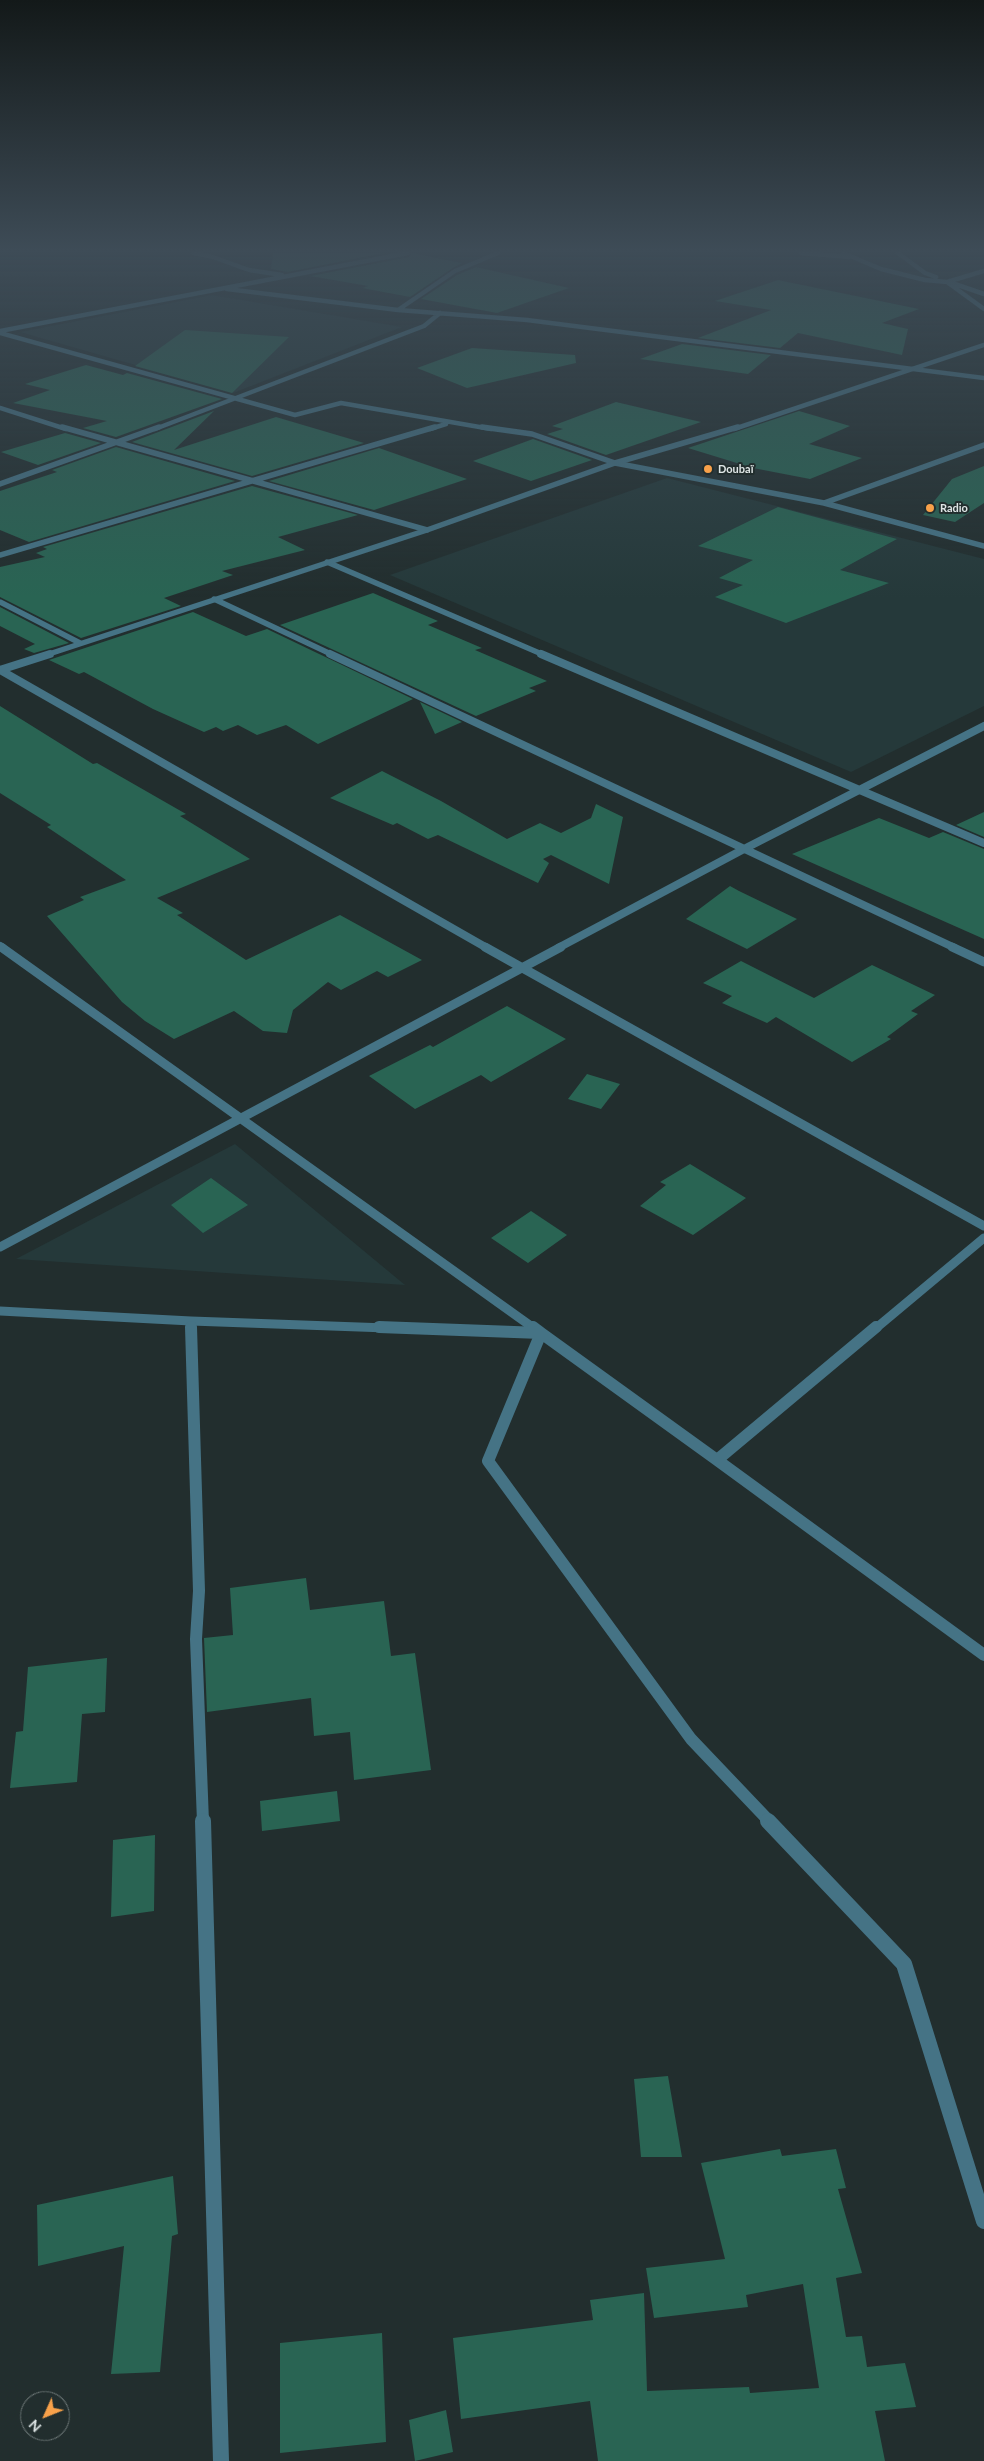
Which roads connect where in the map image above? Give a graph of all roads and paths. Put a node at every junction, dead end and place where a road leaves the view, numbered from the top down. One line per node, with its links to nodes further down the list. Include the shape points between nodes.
1 (126, 368): 5 (street)
2 (316, 368): 5 (street)
3 (910, 368): 4 (street); 10 (street, via 718,434)
4 (984, 378)
5 (236, 399): 7 (street, via 295,415 341,403); 8 (street)
6 (0, 408): 8 (street)
7 (449, 423): 10 (street, via 532,434); 11 (street)
8 (115, 444): 11 (street); 12 (street)
9 (984, 445): 13 (street)
10 (615, 463): 13 (street); 14 (street)
11 (253, 481): 14 (street); 16 (street)
12 (0, 484)
13 (824, 503): 15 (street)
14 (427, 530): 17 (street)
15 (984, 546)
16 (0, 555)
17 (327, 562): 18 (street); 23 (street)
18 (214, 599): 20 (street); 25 (street)
19 (0, 602): 20 (street)
20 (80, 643): 21 (street)
21 (0, 670): 28 (street)
22 (984, 726): 23 (street)
23 (859, 790): 24 (street); 25 (street)
24 (984, 843)
25 (744, 849): 27 (street); 28 (street)
26 (0, 946): 29 (street)
27 (984, 962)
28 (522, 968): 29 (street); 30 (street)
29 (243, 1118): 32 (street); 35 (street)
30 (984, 1226)
31 (984, 1238): 36 (street)
32 (0, 1247)
33 (0, 1310): 34 (street)
34 (192, 1321): 35 (street); 39 (street, via 199,1591 196,1639)
35 (541, 1333): 36 (street); 38 (street, via 488,1461 691,1739 904,1964)
36 (717, 1460): 37 (street)
37 (984, 1655)
38 (984, 2221)
39 (221, 2461)

